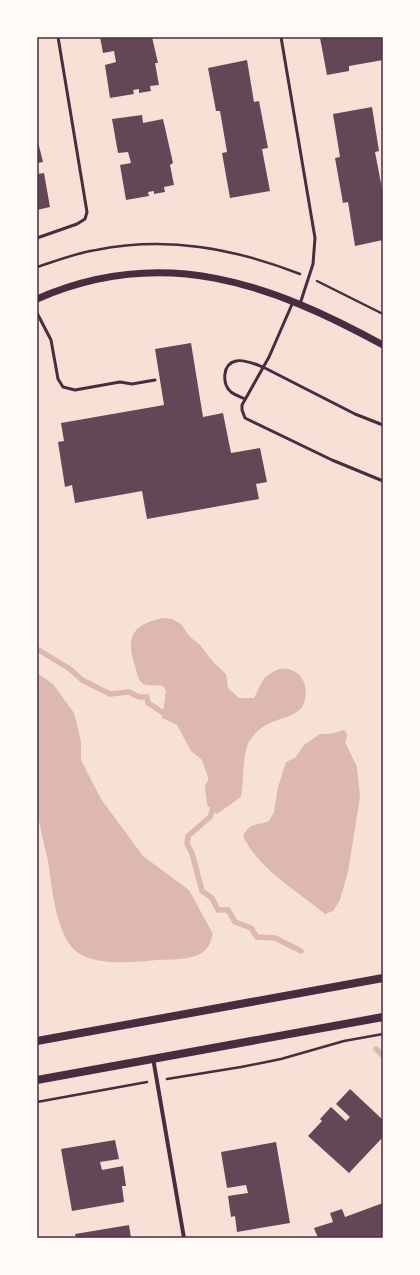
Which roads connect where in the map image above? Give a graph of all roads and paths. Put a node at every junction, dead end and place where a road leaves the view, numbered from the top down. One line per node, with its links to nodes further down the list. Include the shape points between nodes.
1 (58, 37): 3 (lane, via 88,212 77,224)
2 (281, 37): 5 (lane, via 315,238 313,264)
3 (37, 238)
4 (37, 299): 5 (street, via 91,280 147,272 223,279)
5 (297, 303): 7 (street); 8 (lane)
6 (37, 313): 9 (lane, via 51,340 58,379 63,387 75,390 120,382 132,384)
7 (383, 345)
8 (263, 367): 10 (lane); 10 (lane, via 240,360 230,363 227,367 224,377 228,388); 11 (lane, via 355,414)
9 (155, 380)
10 (245, 399): 12 (lane, via 242,410 248,421)
11 (383, 425)
12 (383, 481)
13 (383, 978): 16 (main road)
14 (383, 1016): 17 (main road)
15 (383, 1034): 19 (path, via 344,1041 281,1059)
16 (37, 1041)
17 (153, 1058): 18 (main road); 19 (street)
18 (37, 1080)
19 (157, 1080): 20 (path); 21 (street)
20 (37, 1102)
21 (184, 1238)

